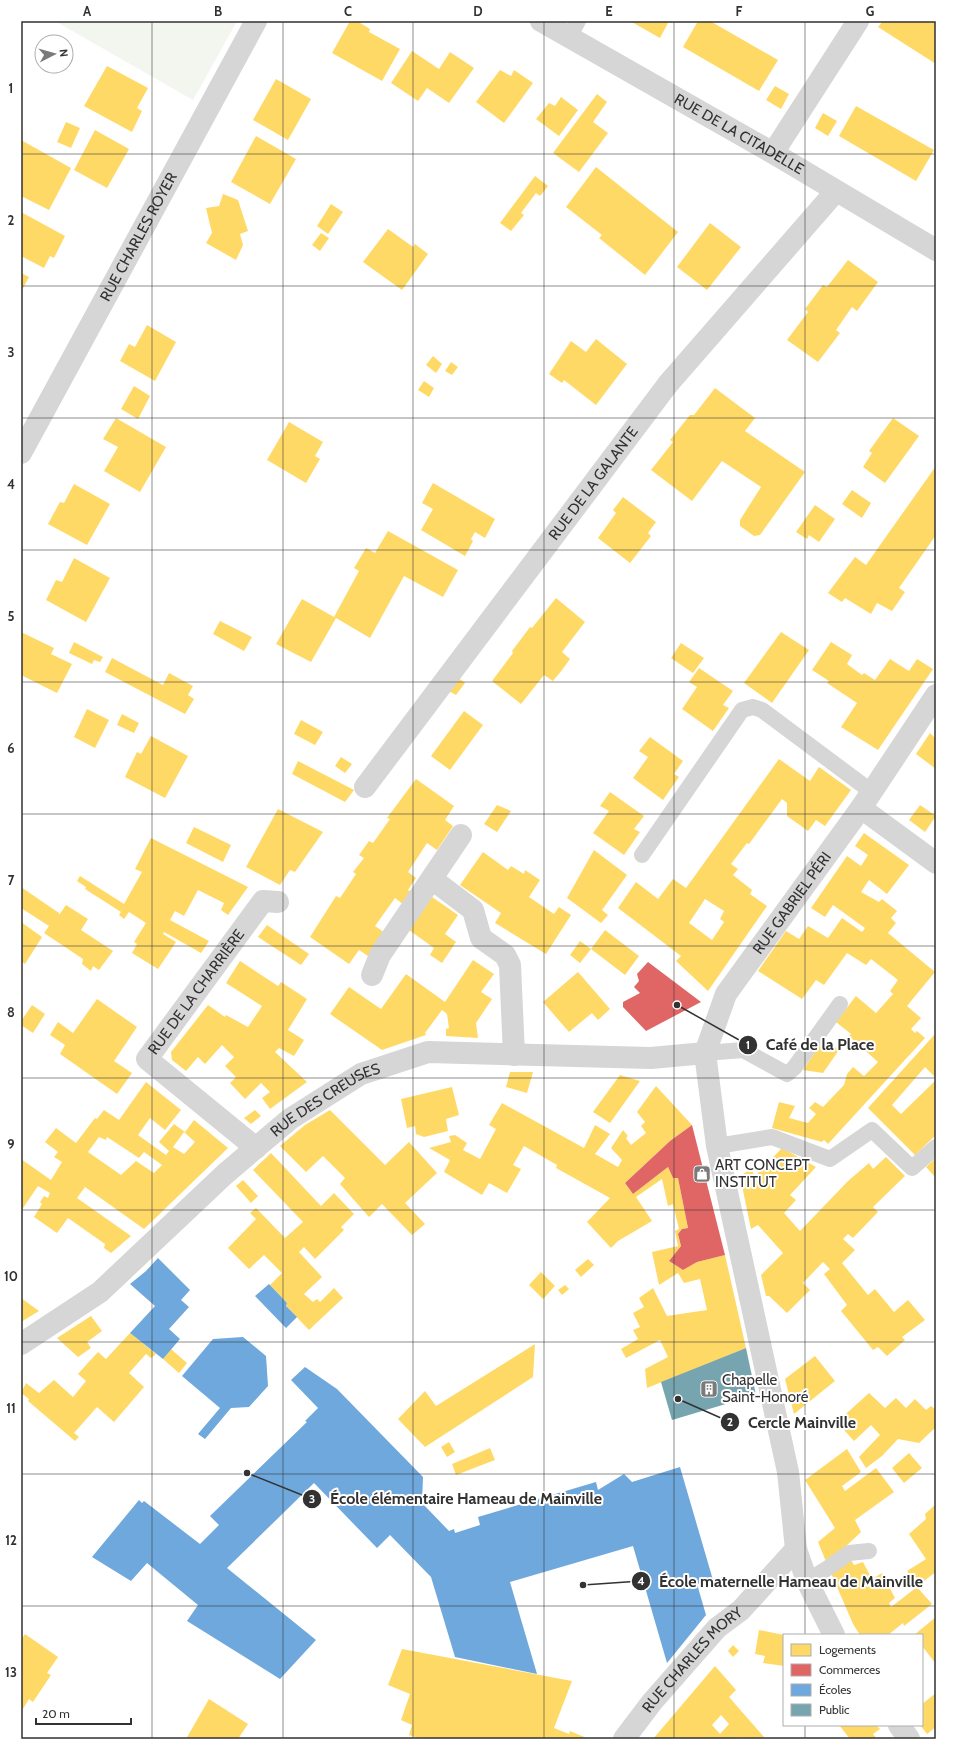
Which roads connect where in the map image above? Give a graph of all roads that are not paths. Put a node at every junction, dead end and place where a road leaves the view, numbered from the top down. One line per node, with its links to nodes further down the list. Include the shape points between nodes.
1 (256, 21): 8 (street, RUE CHARLES ROYER)
2 (541, 21): 4 (street, RUE DE LA CITADELLE)
3 (858, 21): 5 (street)
4 (573, 29): 5 (street, RUE DE LA CITADELLE)
5 (773, 153): 6 (street, RUE DE LA CITADELLE)
6 (836, 191): 7 (street, RUE DE LA CITADELLE); 10 (street, RUE DE LA GALANTE, via 668,384)
7 (936, 250)
8 (21, 453)
9 (936, 695): 11 (street, RUE GABRIEL PÉRI)
10 (365, 787)
11 (867, 800): 13 (lane, via 762,710 753,707 742,710); 14 (street); 19 (street, RUE GABRIEL PÉRI, via 726,994)
12 (461, 835): 15 (street)
13 (642, 854)
14 (936, 863)
15 (432, 879): 17 (street, via 380,955); 20 (street, via 473,910 481,938 505,955 510,965)
16 (278, 902): 23 (street, RUE DE LA CHARRIÈRE, via 263,901 147,1060)
17 (372, 975)
18 (840, 1004): 19 (lane, via 787,1074 743,1050)
19 (705, 1053): 20 (street, RUE DES CREUSES, via 651,1058); 21 (street, RUE GABRIEL PÉRI)
20 (514, 1055): 23 (street, RUE DES CREUSES, via 428,1052 361,1074 290,1119)
21 (716, 1138): 22 (lane, via 772,1137 830,1159 872,1130 912,1168); 25 (street, RUE GABRIEL PÉRI, via 788,1472)
22 (936, 1147)
23 (256, 1148): 24 (street, RUE DES CREUSES, via 100,1292)
24 (21, 1344)
25 (796, 1550): 27 (street, RUE GABRIEL PÉRI); 30 (street, RUE CHARLES MORY, via 741,1610 717,1628 652,1702)
26 (869, 1551): 27 (lane, via 849,1553)
27 (806, 1581): 28 (street, RUE GABRIEL PÉRI)
28 (833, 1634)
29 (900, 1726): 31 (street)
30 (624, 1739)
31 (909, 1739)

